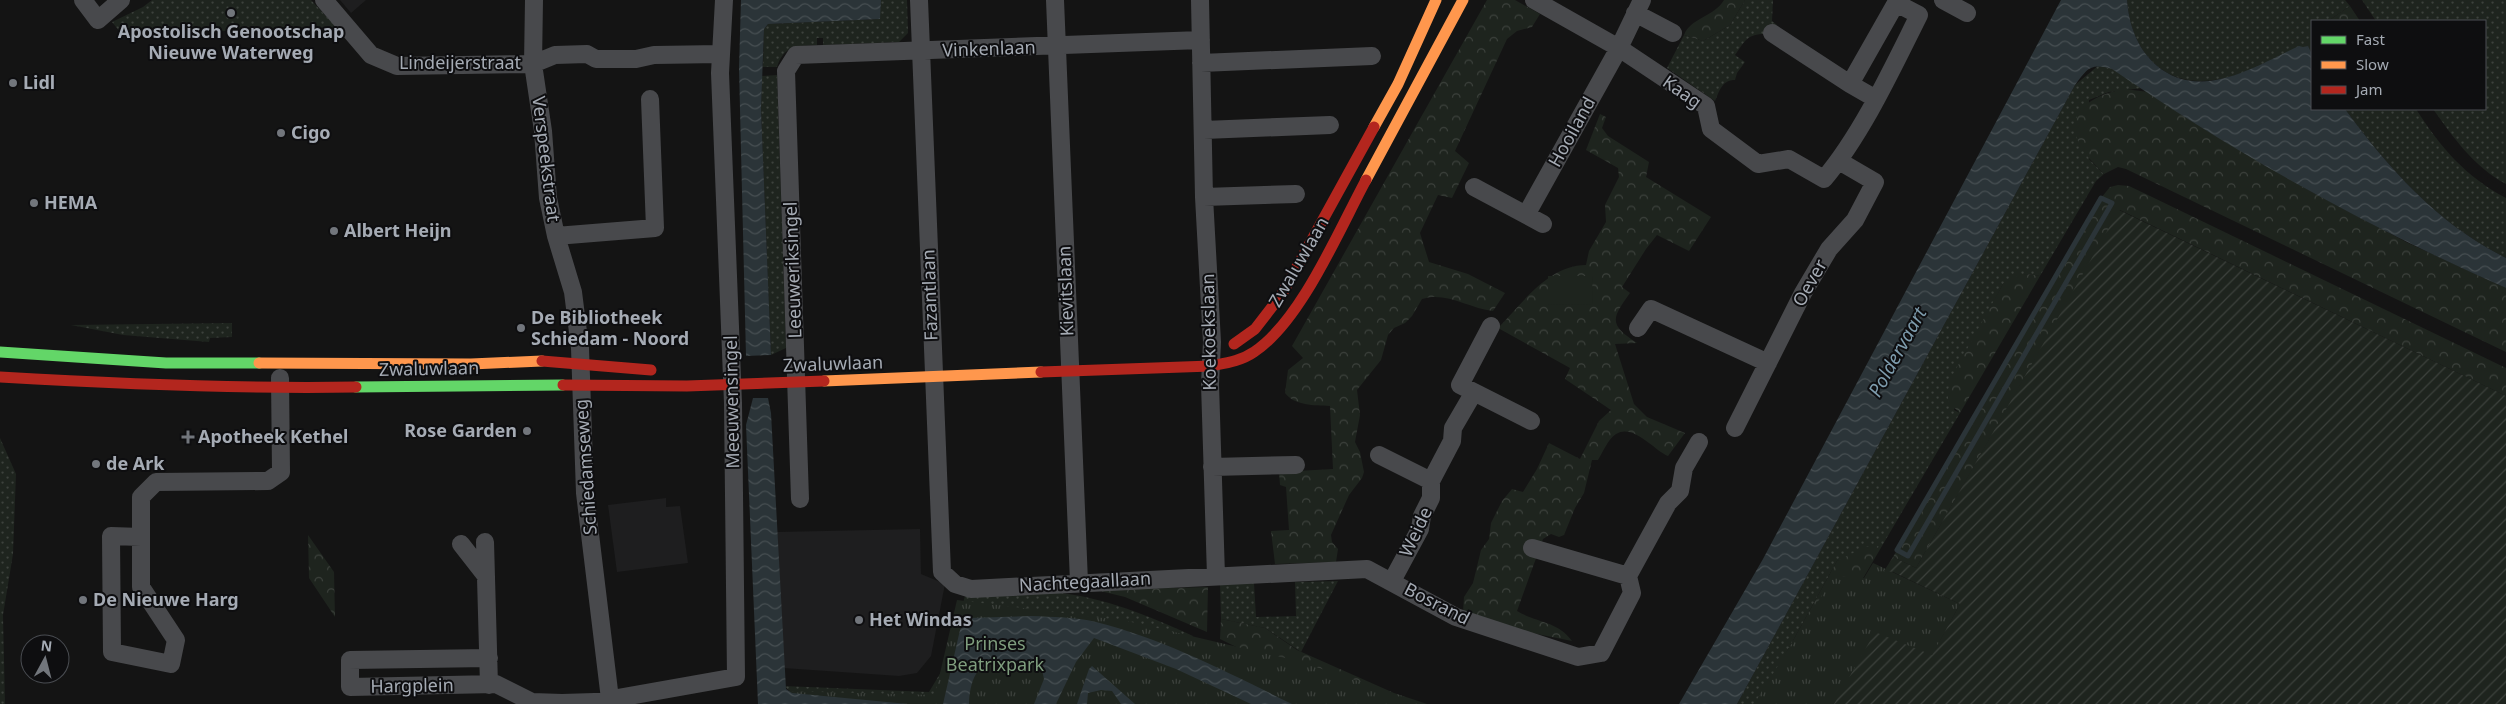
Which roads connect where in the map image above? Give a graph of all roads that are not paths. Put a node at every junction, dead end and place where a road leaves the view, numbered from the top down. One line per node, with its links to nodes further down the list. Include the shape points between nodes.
1 (83, 0): 2 (street, via 98,20)
2 (121, 0)
3 (324, 0): 25 (street, Lindeijerstraat, via 371,55 397,66)
4 (534, 0): 25 (street)
5 (724, 0): 22 (street, Meeuwensingel)
6 (919, 0): 21 (street, Fazantlaan)
7 (1056, 0): 19 (street, Kievitslaan)
8 (1200, 0): 18 (street, Koekoekslaan)
9 (1436, 0): 42 (main road, Zwaluwlaan, via 1398,84 1282,294 1259,326 1244,339)
10 (1464, 0): 42 (main road, Zwaluwlaan, via 1298,306 1276,334 1254,352 1236,361)
11 (1534, 0): 20 (street, Kaag)
12 (1943, 0): 15 (street)
13 (1896, 1): 27 (street); 28 (street, via 1919,15)
14 (1638, 7): 16 (street); 20 (street, Hooiland)
15 (1967, 13)
16 (1673, 33)
17 (1772, 33): 27 (street)
18 (1201, 40): 19 (street, Vinkenlaan); 24 (street, Koekoekslaan)
19 (1057, 47): 21 (street, Vinkenlaan); 43 (street, Kievitslaan)
20 (1619, 48): 32 (street, Kaag, via 1706,106 1711,129 1758,164 1790,159 1824,179); 36 (street, Hooiland)
21 (921, 52): 26 (street, Vinkenlaan, via 796,54); 47 (street, Fazantlaan)
22 (720, 54): 25 (street, via 654,55 636,59 596,59 587,54 555,55); 50 (street, Meeuwensingel)
23 (1372, 56): 24 (street)
24 (1202, 63): 31 (street, Koekoekslaan)
25 (533, 64): 38 (street, Verspeekstraat, via 548,198)
26 (786, 71): 49 (street, Leeuweriksingel)
27 (1850, 84): 28 (street)
28 (1876, 98): 32 (street)
29 (650, 99): 38 (street, Verspeekstraat, via 655,228)
30 (1330, 125): 31 (street)
31 (1204, 130): 35 (street, Koekoekslaan)
32 (1839, 161): 45 (street, Oever, via 1875,182 1855,220 1829,249)
33 (1474, 187): 36 (street)
34 (1296, 194): 35 (street)
35 (1204, 197): 42 (street, Koekoekslaan)
36 (1526, 215): 37 (street)
37 (1543, 224)
38 (556, 236): 44 (street, Schiedamseweg, via 573,292)
39 (1491, 326): 54 (street, via 1460,385)
40 (1638, 328): 45 (street, via 1651,309)
41 (0, 352): 46 (main road, Zwaluwlaan, via 166,363)
42 (1208, 357): 43 (main road, Zwaluwlaan); 60 (street, Koekoekslaan)
43 (1068, 361): 47 (main road, Zwaluwlaan); 71 (street, Kievitslaan)
44 (580, 362): 46 (main road, Zwaluwlaan); 48 (main road, Zwaluwlaan); 52 (street, Schiedamseweg)
45 (1768, 363): 56 (street, Oever)
46 (282, 365): 53 (street)
47 (933, 367): 49 (main road, Zwaluwlaan); 72 (street, Fazantlaan, via 942,572)
48 (662, 372)
49 (797, 372): 50 (main road, Zwaluwlaan); 62 (street, Leeuweriksingel)
50 (732, 375): 52 (main road, Zwaluwlaan); 75 (street, Meeuwensingel, via 736,677)
51 (0, 377): 53 (main road, Zwaluwlaan)
52 (581, 386): 53 (main road, Zwaluwlaan); 75 (street, Schiedamseweg, via 585,493)
53 (280, 388): 63 (street, via 281,472 268,481 156,482 141,497)
54 (1474, 392): 55 (street); 61 (street, Weide, via 1453,428 1452,441)
55 (1531, 421)
56 (1735, 428)
57 (1698, 442): 69 (street, via 1684,468 1680,490 1668,504)
58 (1379, 455): 61 (street)
59 (1296, 465): 60 (street)
60 (1212, 467): 68 (street, Koekoekslaan)
61 (1432, 481): 70 (street, Weide, via 1432,498 1422,516 1420,529)
62 (800, 498)
63 (141, 537): 63 (street, via 111,536 112,652 171,664 176,640 141,587)
64 (485, 542): 67 (street)
65 (461, 544): 67 (street)
66 (1532, 548): 69 (street)
67 (486, 576): 73 (street)
68 (1216, 576): 70 (street, Bosrand, via 1367,569); 71 (street, Nachtegaallaan)
69 (1628, 576): 70 (street, Bosrand, via 1632,593 1601,653 1578,657 1456,617)
70 (1392, 581)
71 (1079, 582): 72 (street, Nachtegaallaan, via 971,589)
72 (955, 584)
73 (489, 658): 74 (street); 74 (street, Hargplein, via 350,660 350,686)
74 (489, 685): 75 (street, Hargplein, via 496,684 532,702)
75 (610, 699)

